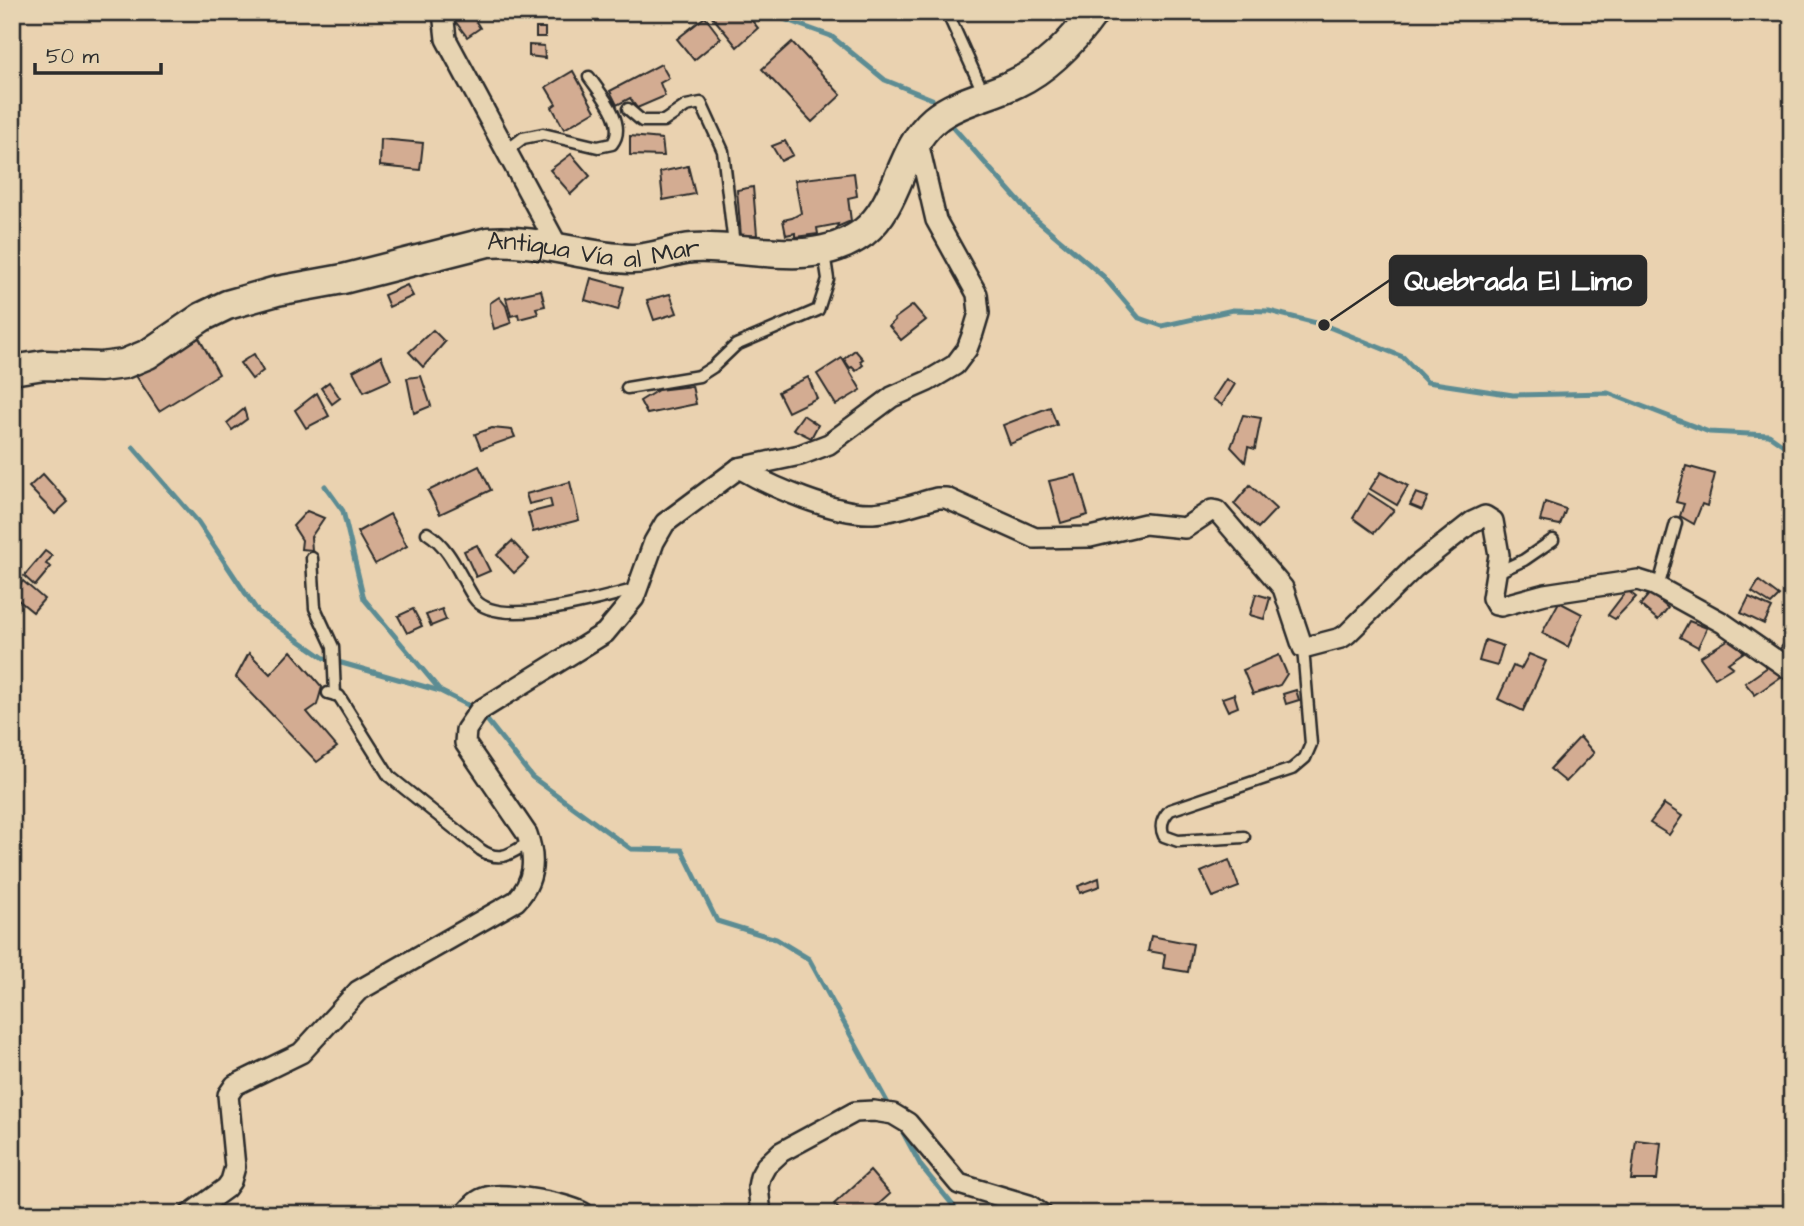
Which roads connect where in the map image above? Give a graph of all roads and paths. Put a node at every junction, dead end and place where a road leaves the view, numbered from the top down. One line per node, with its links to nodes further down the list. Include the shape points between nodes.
1 (443, 12): 8 (street, via 446,39)
2 (947, 12): 5 (lane)
3 (1094, 12): 5 (main road, Antigua Vía al Mar, via 1044,65)
4 (589, 77): 8 (lane, via 617,127 612,144 598,147 543,134 523,138)
5 (985, 95): 7 (main road, Antigua Vía al Mar, via 935,119)
6 (628, 109): 10 (lane, via 642,121 664,121 686,106 701,103 723,151)
7 (917, 138): 11 (main road, Antigua Vía al Mar, via 882,212 843,245); 14 (street, via 936,220 977,294 979,313 967,349 955,365 892,397 834,441 800,455)
8 (506, 150): 9 (street)
9 (558, 247): 10 (main road, Antigua Vía al Mar, via 633,259 689,248); 12 (main road, Antigua Vía al Mar, via 511,240 488,242 227,305 124,364)
10 (734, 249): 11 (main road, Antigua Vía al Mar, via 784,254)
11 (823, 249): 13 (lane, via 828,279 818,310 736,345 699,376)
12 (12, 370)
13 (627, 388)
14 (739, 468): 21 (street, via 665,523); 22 (street, via 767,485 852,512 873,513 946,498 1035,538 1090,537 1145,524 1181,529 1217,510 1283,588)
15 (1676, 523): 20 (lane)
16 (427, 533): 21 (lane, via 443,545 475,600 488,609 537,612)
17 (1553, 540): 19 (lane)
18 (312, 558): 25 (lane, via 315,608 333,649 331,694 338,696 389,776 491,857 505,856)
19 (1496, 573): 20 (street, via 1492,598 1499,606 1631,580); 22 (street, via 1499,549 1493,521 1485,516 1415,566 1347,634)
20 (1658, 587): 23 (street, via 1723,622)
21 (638, 589): 25 (street, via 605,633 480,711 466,730 466,747)
22 (1303, 648): 24 (lane, via 1311,744 1305,758 1292,769 1170,810 1162,824 1164,836 1178,841)
23 (1792, 671)
24 (1244, 837)
25 (530, 842): 26 (street, via 532,876 516,901 358,991 301,1053 230,1090 233,1174 226,1188)
26 (190, 1214)
27 (465, 1214): 28 (street, via 490,1196 571,1206)
28 (585, 1214)
29 (761, 1214): 30 (street, via 760,1177 781,1152 855,1112 874,1111 908,1123 959,1184 1029,1205)
30 (1042, 1214)

